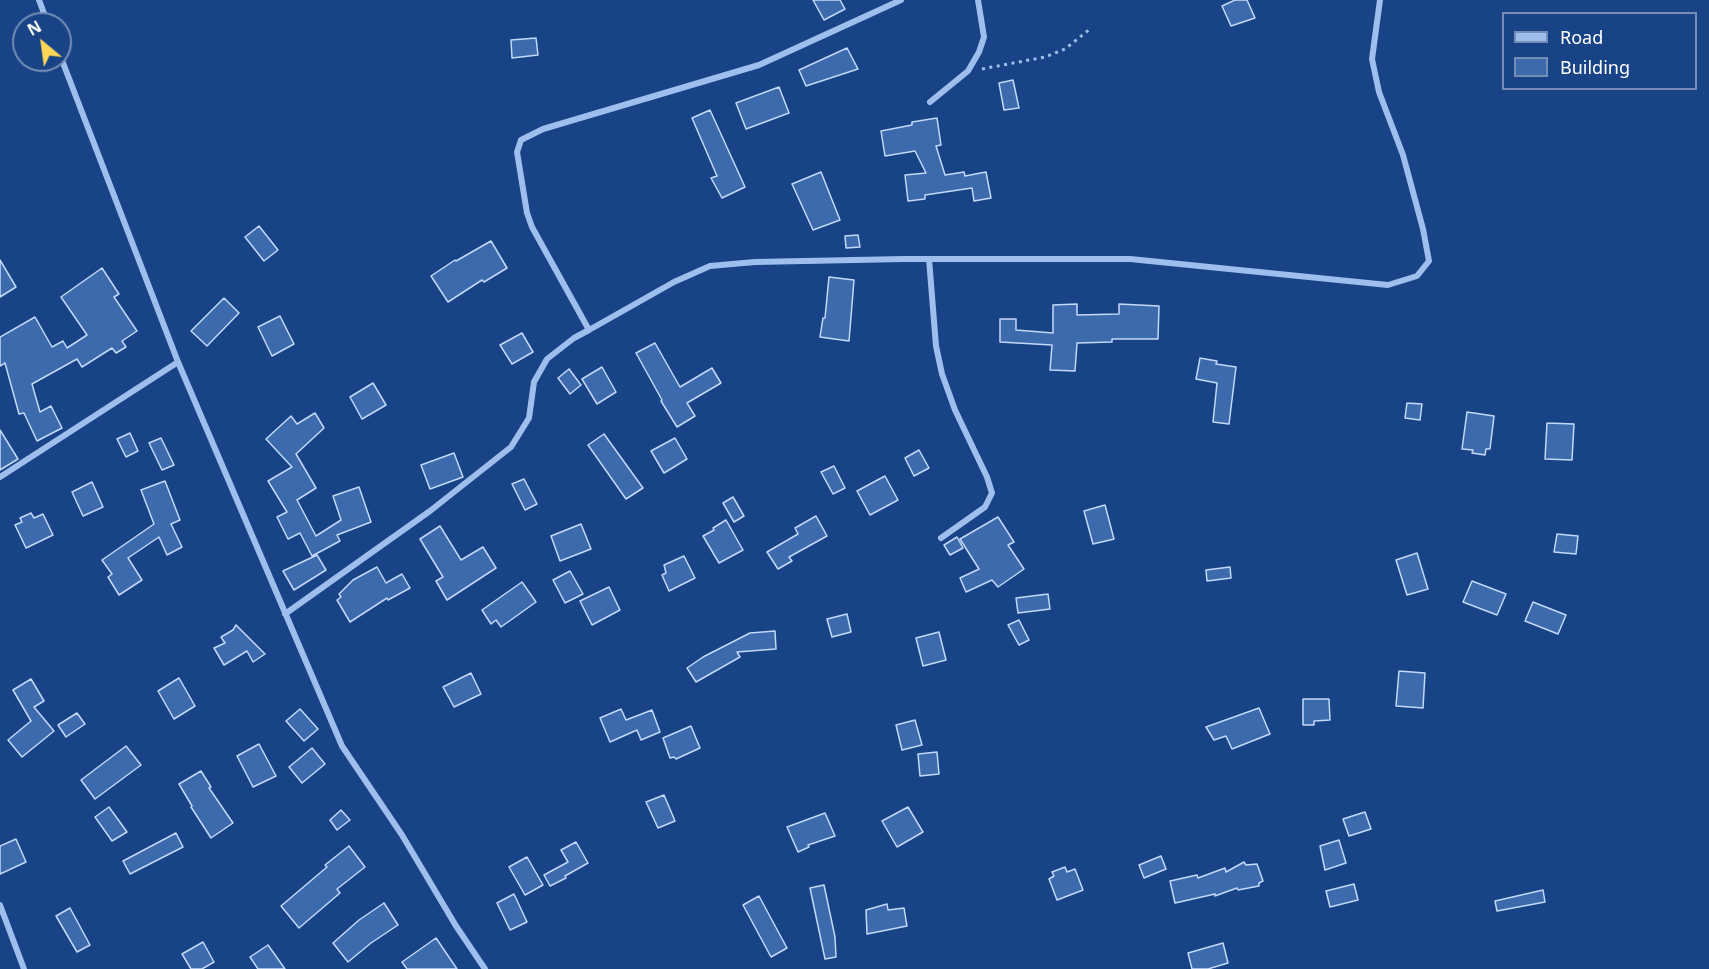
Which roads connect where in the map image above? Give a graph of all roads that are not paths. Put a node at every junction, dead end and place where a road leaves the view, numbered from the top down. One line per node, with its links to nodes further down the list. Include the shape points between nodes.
1 (902, 0): 7 (street, via 759,65 543,129 521,140 517,152 532,227)
2 (978, 0): 5 (street, via 984,37 979,52 968,71)
3 (1380, 0): 6 (street, via 1372,59 1423,229 1429,261 1417,276 1389,285 1130,259)
4 (67, 72): 8 (street)
5 (930, 102)
6 (929, 259): 7 (street, via 710,266); 10 (street, via 942,374 992,493 985,507)
7 (589, 330): 11 (street, via 547,359 534,382 529,418 511,447 430,511)
8 (178, 362): 9 (street); 11 (street)
9 (0, 477)
10 (941, 538)
11 (285, 614): 14 (street, via 342,746)
12 (0, 905): 13 (street)
13 (24, 969)
14 (485, 969)

